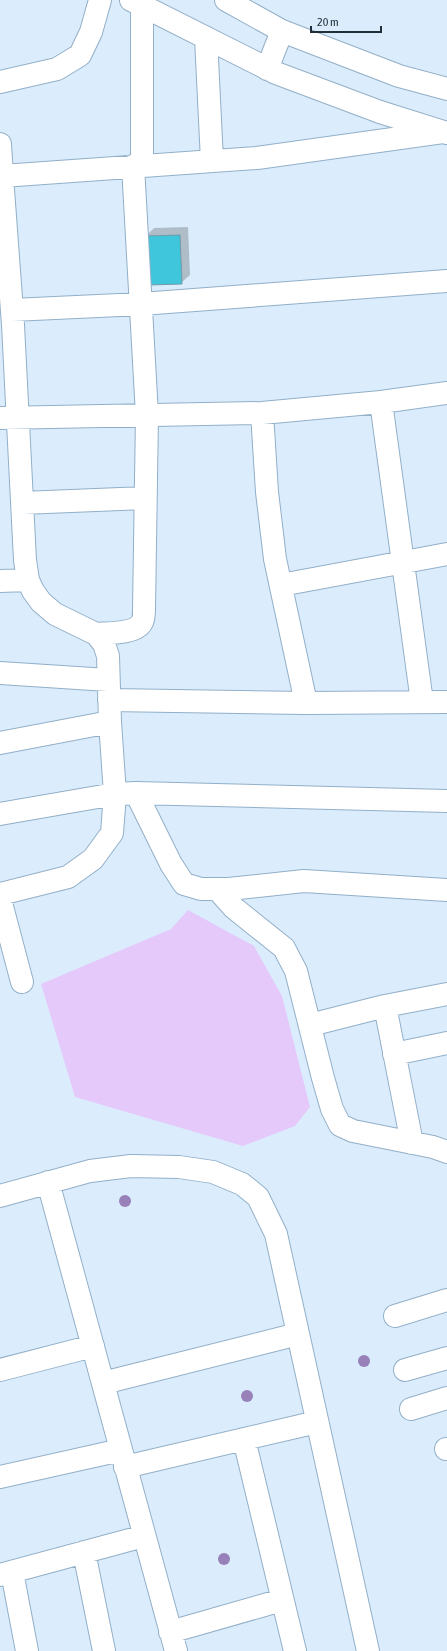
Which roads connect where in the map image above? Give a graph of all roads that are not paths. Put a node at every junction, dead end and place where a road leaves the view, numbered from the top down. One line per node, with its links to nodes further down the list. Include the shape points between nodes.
1 (100, 0): 7 (street, via 92,32 80,55 57,69)
2 (233, 1): 4 (street)
3 (136, 3): 5 (street); 12 (street)
4 (282, 31): 6 (street); 8 (street, via 399,76)
5 (206, 38): 6 (street); 11 (street)
6 (267, 69): 9 (street, via 380,112)
7 (0, 82)
8 (447, 89)
9 (445, 133): 11 (street, via 257,158)
10 (0, 144): 13 (street)
11 (212, 161): 12 (street)
12 (138, 166): 13 (street); 15 (street)
13 (1, 176): 16 (street)
14 (447, 281): 15 (street)
15 (141, 304): 16 (street); 20 (street)
16 (8, 320): 21 (street)
17 (447, 393): 18 (street)
18 (381, 402): 19 (street); 25 (street)
19 (262, 413): 20 (street); 28 (street, via 266,492)
20 (147, 415): 21 (street); 22 (street)
21 (9, 418): 23 (street)
22 (145, 498): 23 (street); 29 (street, via 142,622 127,632)
23 (22, 503): 27 (street)
24 (447, 554): 25 (street)
25 (402, 562): 28 (street); 32 (street)
26 (0, 580): 27 (street)
27 (28, 580): 29 (street, via 41,602 55,614)
28 (281, 585): 34 (street)
29 (96, 634): 31 (street, via 104,644 108,656)
30 (0, 673): 31 (street)
31 (109, 690): 34 (street); 35 (street)
32 (422, 702): 33 (street); 34 (street)
33 (447, 702)
34 (306, 703)
35 (110, 722): 36 (street); 37 (street)
36 (0, 742)
37 (126, 794): 38 (street); 39 (street); 40 (street, via 184,884 201,889); 42 (street, via 112,833 93,859 68,877)
38 (447, 801)
39 (0, 814)
40 (217, 889): 41 (street, via 230,890 304,881); 47 (street, via 234,908 284,948 296,971)
41 (447, 890)
42 (0, 894)
43 (0, 899): 44 (street)
44 (22, 982)
45 (447, 994): 46 (street)
46 (384, 1006): 47 (street); 49 (street)
47 (310, 1025): 50 (street, via 332,1109 340,1125 353,1131)
48 (447, 1043): 49 (street)
49 (394, 1054): 50 (street)
50 (412, 1143): 51 (street)
51 (447, 1152)
52 (48, 1182): 53 (street); 56 (street, via 90,1171 131,1166 179,1167 213,1172 242,1184 258,1196 276,1234); 57 (street)
53 (0, 1196)
54 (447, 1300): 55 (street)
55 (395, 1316)
56 (298, 1334): 61 (street); 64 (street)
57 (93, 1346): 59 (street); 61 (street)
58 (447, 1358): 60 (street)
59 (0, 1370)
60 (404, 1370)
61 (103, 1383): 66 (street)
62 (447, 1398): 63 (street)
63 (411, 1409)
64 (317, 1422): 65 (street); 76 (street)
65 (244, 1439): 66 (street); 71 (street)
66 (123, 1459): 67 (street); 68 (street)
67 (0, 1477)
68 (144, 1536): 69 (street); 72 (street)
69 (84, 1552): 70 (street); 74 (street)
70 (6, 1573): 73 (street)
71 (282, 1600): 72 (street); 75 (street)
72 (173, 1641)
73 (27, 1651)
74 (104, 1651)
75 (295, 1651)
76 (368, 1651)

